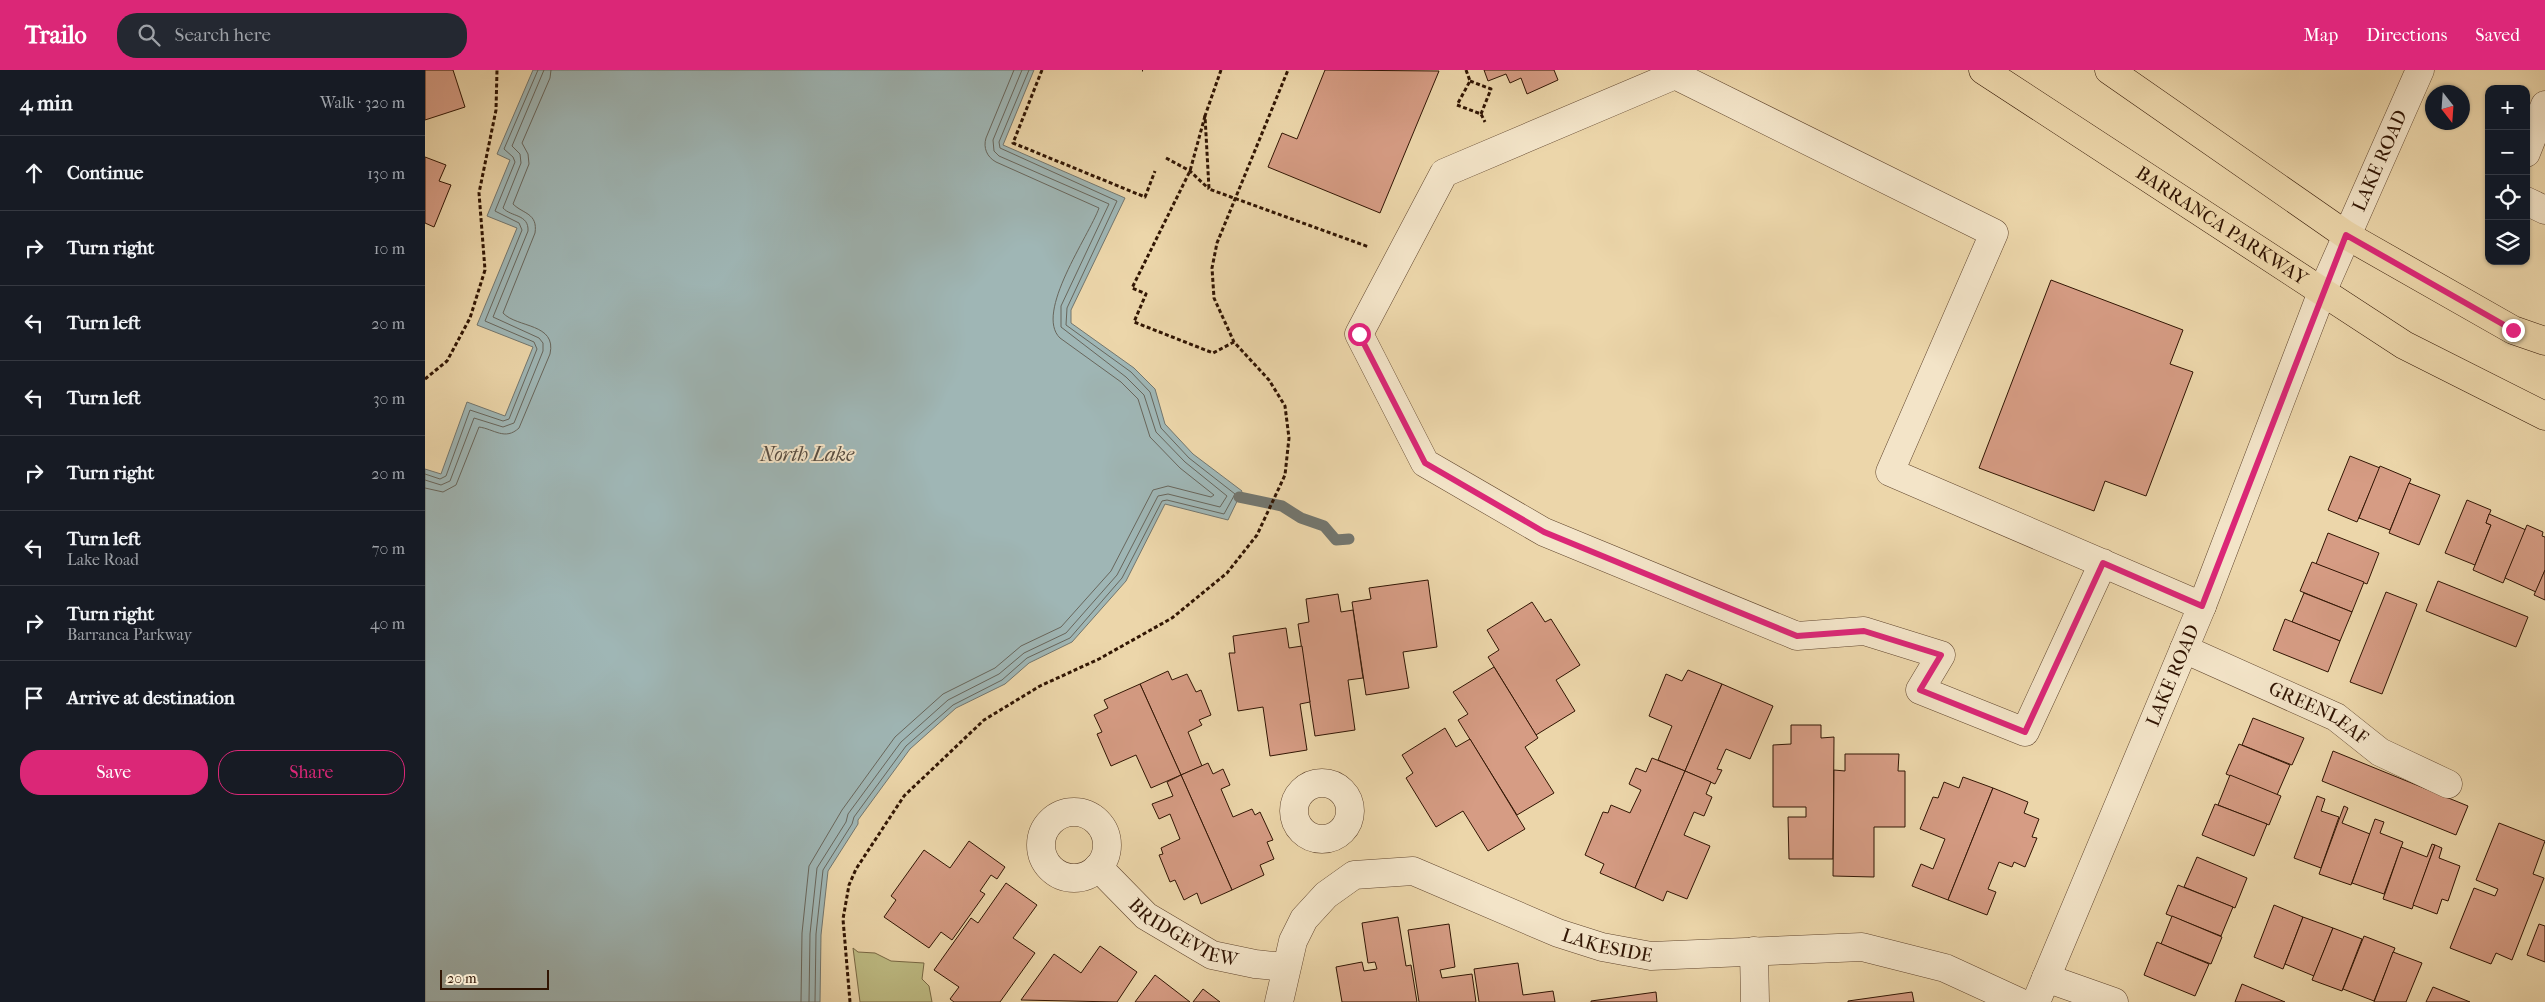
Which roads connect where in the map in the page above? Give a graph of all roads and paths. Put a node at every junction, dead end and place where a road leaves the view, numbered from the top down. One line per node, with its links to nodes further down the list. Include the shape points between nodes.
1 (497, 70): 28 (path, via 496,110 479,193 485,270 470,318 447,361)
2 (1042, 70): 17 (path, via 1013,143 1145,197)
3 (1221, 70): 13 (path)
4 (1287, 70): 20 (path)
5 (1466, 70): 10 (path)
6 (1983, 70): 25 (main road, BARRANCA PARKWAY)
7 (2109, 70): 23 (main road)
8 (2420, 70): 23 (street, LAKE ROAD)
9 (1677, 72): 15 (street); 30 (street, via 1994,233 1890,472)
10 (1470, 81): 12 (path, via 1491,89); 12 (path, via 1457,105)
11 (2545, 105): 14 (street)
12 (1481, 114): 15 (path)
13 (1205, 116): 18 (path); 19 (path)
14 (2530, 143)
15 (1497, 150): 24 (street, via 1444,173)
16 (1165, 158): 18 (path)
17 (1155, 171)
18 (1189, 171): 19 (path); 27 (path, via 1132,288 1146,294 1134,322 1213,353)
19 (1209, 189): 20 (path)
20 (1235, 199): 24 (path); 27 (path, via 1217,243 1212,268 1214,298)
21 (2530, 202): 22 (street)
22 (2545, 210)
23 (2346, 235): 25 (street, LAKE ROAD); 26 (main road, via 2513,330)
24 (1399, 258): 30 (street, via 1359,334 1425,463 1544,532 1797,636 1864,631 1941,655 1920,690 2025,732)
25 (2322, 292): 29 (main road, BARRANCA PARKWAY, via 2404,344); 31 (street, LAKE ROAD)
26 (2545, 341)
27 (1234, 342): 40 (path, via 1269,380 1285,406 1289,438 1285,475 1257,535 1227,573 1172,618 1099,660 1040,686 984,720 903,796 855,869 849,885 843,918)
28 (425, 379)
29 (2545, 416)
30 (2103, 563): 31 (street)
31 (2202, 606): 32 (street, LAKE ROAD)
32 (2184, 649): 33 (street, GREENLEAF, via 2336,717 2380,752); 39 (street, LAKE ROAD)
33 (2448, 784)
34 (1333, 837): 36 (street)
35 (1098, 867): 38 (street, BRIDGEVIEW, via 1147,916 1212,955)
36 (1354, 875): 37 (street, LAKESIDE, via 1413,871 1558,933 1602,947 1651,956); 38 (street, via 1326,895 1304,919)
37 (1754, 951): 42 (street); 43 (street, LAKESIDE, via 1862,947 1945,968)
38 (1285, 967): 41 (street)
39 (2041, 990): 44 (street)
40 (850, 1002)
41 (1279, 1002)
42 (1755, 1002)
43 (2019, 1002)
44 (2114, 1002)

